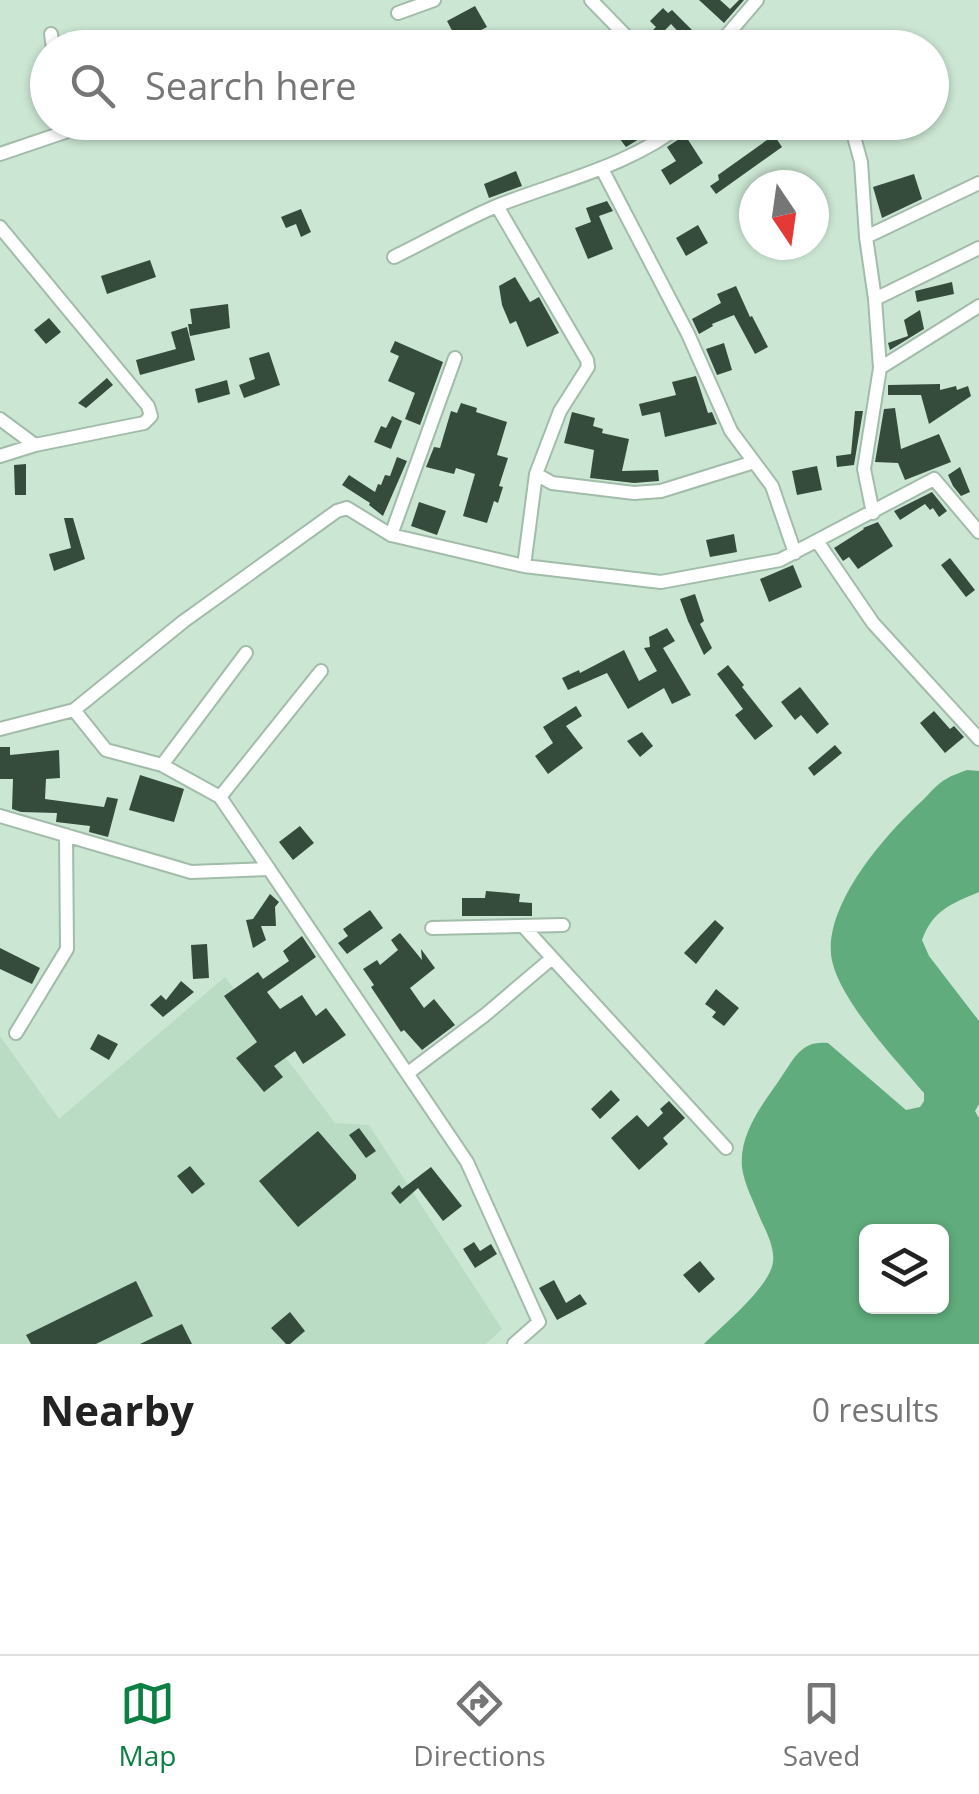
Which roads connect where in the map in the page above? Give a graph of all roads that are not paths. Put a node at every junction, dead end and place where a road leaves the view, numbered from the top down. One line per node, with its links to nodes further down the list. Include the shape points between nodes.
1 (434, 0): 4 (street)
2 (590, 0): 5 (street)
3 (757, 0): 6 (street)
4 (398, 12)
5 (621, 30)
6 (731, 30)
7 (41, 140): 10 (street)
8 (661, 140): 11 (street)
9 (855, 140): 15 (street)
10 (0, 154)
11 (602, 169): 13 (street); 25 (street, via 731,430)
12 (979, 182): 15 (street)
13 (498, 206): 17 (street); 26 (street, via 588,367 560,411)
14 (0, 227): 23 (street, via 151,416 144,423)
15 (866, 238): 18 (street)
16 (979, 248): 18 (street)
17 (394, 257)
18 (875, 299): 21 (street)
19 (979, 306): 21 (street)
20 (454, 358): 29 (street)
21 (880, 368): 27 (street, via 864,469)
22 (0, 419): 23 (street)
23 (35, 445): 24 (street)
24 (0, 456)
25 (754, 462): 26 (street, via 634,493 552,483); 31 (street, via 772,486)
26 (536, 474): 32 (street)
27 (873, 513): 28 (street, via 934,479); 30 (street)
28 (976, 525)
29 (391, 535): 32 (street); 35 (street, via 356,512 337,511)
30 (817, 541): 31 (street); 37 (street, via 873,624)
31 (795, 553): 32 (street, via 661,582)
32 (524, 566)
33 (246, 653): 38 (street)
34 (321, 671): 39 (street)
35 (74, 710): 36 (street); 38 (street, via 106,750)
36 (0, 728)
37 (979, 739)
38 (162, 765): 39 (street)
39 (220, 797): 42 (street)
40 (0, 816): 41 (street)
41 (66, 835): 42 (street, via 190,872); 47 (street, via 67,949)
42 (270, 869): 48 (street)
43 (564, 924): 44 (street)
44 (523, 926): 45 (street); 46 (street)
45 (432, 928)
46 (552, 959): 48 (street); 49 (street)
47 (16, 1034)
48 (408, 1073): 50 (street, via 467,1162 539,1322)
49 (726, 1148)
50 (514, 1344)

